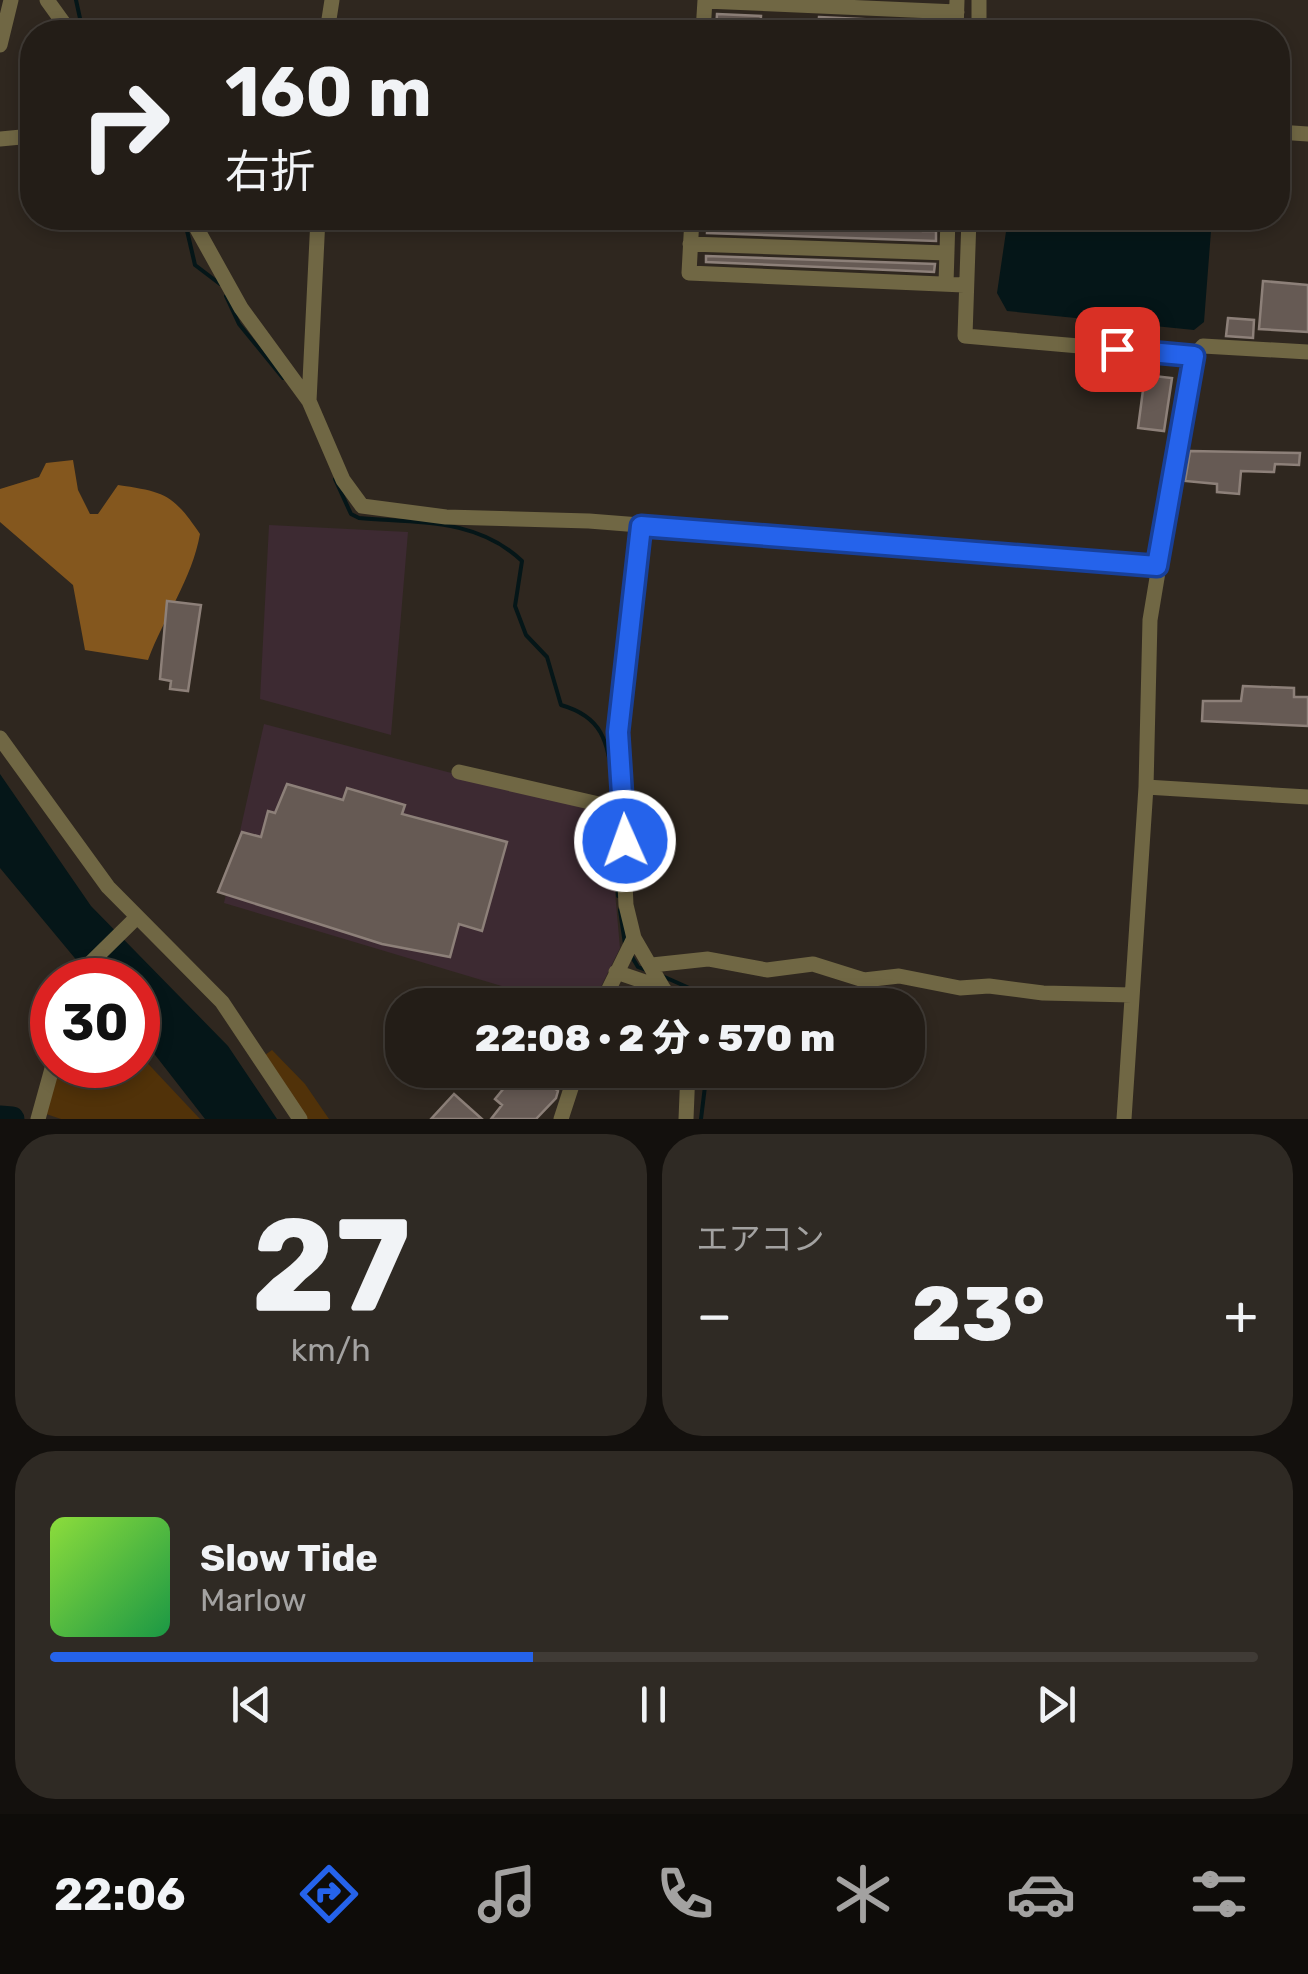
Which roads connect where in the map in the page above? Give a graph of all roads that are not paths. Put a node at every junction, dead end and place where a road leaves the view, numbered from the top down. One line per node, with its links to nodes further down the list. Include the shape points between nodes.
1 (11, 0): 4 (street)
2 (705, 0): 3 (street)
3 (957, 6)
4 (0, 44)
5 (198, 230): 16 (street, via 242,308)
6 (317, 230): 16 (street)
7 (691, 230): 10 (street)
8 (948, 230): 11 (street)
9 (969, 230): 13 (street)
10 (690, 244): 11 (street); 12 (street, via 689,274)
11 (947, 253): 12 (street)
12 (946, 284): 13 (street)
13 (964, 284): 15 (street, via 965,336)
14 (1308, 352): 15 (street, via 1204,346)
15 (1194, 356): 18 (street)
16 (309, 401): 17 (street, via 343,480 362,506 446,518)
17 (641, 526): 18 (street); 23 (street, via 618,732)
18 (1157, 566): 21 (street)
19 (0, 738): 24 (street, via 72,843)
20 (459, 772): 23 (street)
21 (1146, 787): 22 (street); 31 (street)
22 (1308, 797)
23 (625, 810): 25 (street, via 626,904)
24 (135, 919): 26 (street); 36 (street, via 222,1002)
25 (634, 938): 27 (street); 28 (street)
26 (95, 958)
27 (652, 965): 30 (street); 31 (street, via 708,959 766,970 813,964 864,980 899,976 960,988)
28 (616, 972): 29 (street); 30 (street)
29 (609, 988)
30 (663, 988)
31 (1132, 995): 39 (street)
32 (47, 1088): 35 (street)
33 (572, 1088): 37 (street)
34 (687, 1088): 38 (street)
35 (38, 1119)
36 (300, 1119)
37 (561, 1119)
38 (686, 1119)
39 (1124, 1119)

